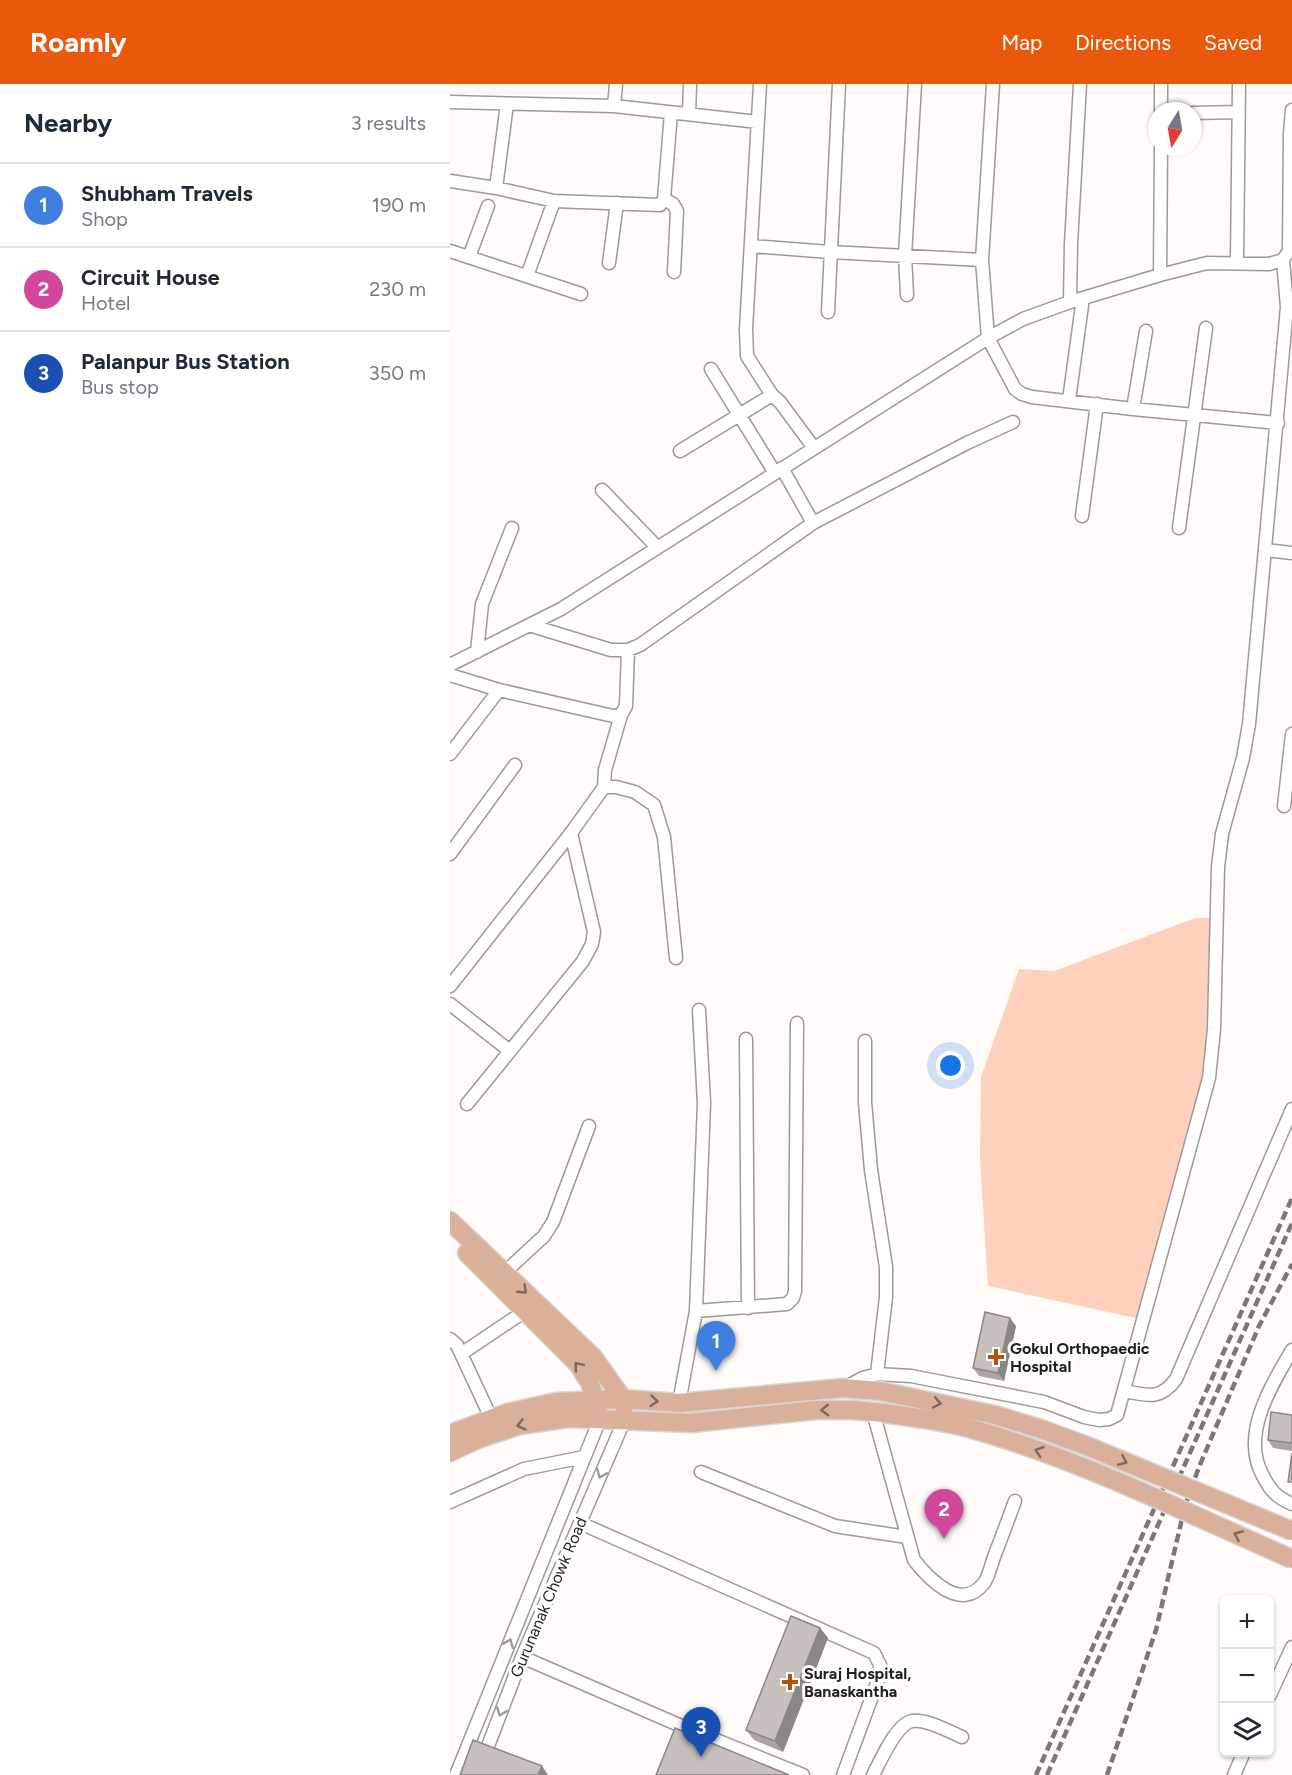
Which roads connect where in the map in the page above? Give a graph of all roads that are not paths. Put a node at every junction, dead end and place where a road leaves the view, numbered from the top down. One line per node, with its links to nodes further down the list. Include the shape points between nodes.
1 (616, 84): 13 (street)
2 (690, 84): 18 (street)
3 (760, 84): 19 (street)
4 (839, 84): 30 (street)
5 (915, 84): 31 (street)
6 (993, 84): 33 (street)
7 (1080, 84): 42 (street, via 1071,244)
8 (1161, 84): 11 (street)
9 (1239, 84): 15 (street)
10 (450, 102): 12 (street)
11 (1161, 102)
12 (507, 104): 13 (street); 22 (street)
13 (614, 106): 16 (street)
14 (1292, 110): 27 (street)
15 (1238, 112): 17 (street); 35 (street)
16 (671, 113): 18 (street); 23 (street)
17 (1202, 113)
18 (689, 114): 19 (street)
19 (758, 122): 28 (street)
20 (1161, 156): 38 (street)
21 (450, 181): 22 (street)
22 (496, 188): 24 (street)
23 (664, 199): 25 (street, via 658,206); 37 (street, via 677,212)
24 (554, 201): 25 (street); 39 (street)
25 (617, 203): 36 (street)
26 (488, 206): 32 (street)
27 (1290, 222): 34 (street, via 1289,250)
28 (751, 246): 30 (street); 48 (street, via 747,356)
29 (450, 251): 32 (street)
30 (830, 252): 31 (street); 43 (street)
31 (905, 256): 33 (street); 41 (street)
32 (469, 257): 39 (street)
33 (982, 260): 46 (street)
34 (1283, 260): 35 (street, via 1269,264); 55 (street, via 1287,307)
35 (1237, 262): 38 (street, via 1207,263)
36 (609, 263)
37 (674, 272)
38 (1160, 275): 42 (street)
39 (527, 276): 40 (street)
40 (581, 294)
41 (907, 296)
42 (1076, 300): 46 (street, via 1023,318); 49 (street)
43 (828, 312)
44 (1206, 328): 53 (street)
45 (1146, 331): 51 (street)
46 (988, 338): 49 (street, via 1018,392); 56 (street)
47 (711, 369): 52 (street)
48 (772, 395): 52 (street); 56 (street)
49 (1069, 400): 50 (street)
50 (1097, 404): 51 (street); 60 (street)
51 (1133, 409): 53 (street)
52 (738, 414): 57 (street); 58 (street)
53 (1194, 415): 55 (street); 63 (street)
54 (1013, 422): 61 (street)
55 (1278, 423): 65 (street)
56 (814, 448): 58 (street)
57 (680, 451)
58 (778, 470): 61 (street); 64 (street)
59 (602, 490): 64 (street)
60 (1082, 516)
61 (813, 523): 68 (street)
62 (512, 528): 69 (street, via 482,604)
63 (1179, 528)
64 (657, 548): 67 (street)
65 (1265, 550): 66 (street); 102 (street, via 1249,724 1222,834 1218,867 1209,1078)
66 (1292, 553)
67 (529, 625): 68 (street, via 611,650); 69 (street)
68 (628, 650): 73 (street, via 626,706)
69 (477, 652): 70 (street)
70 (450, 665)
71 (450, 675): 72 (street)
72 (499, 690): 73 (street); 75 (street)
73 (621, 715): 77 (street)
74 (1292, 734): 78 (street)
75 (450, 754)
76 (515, 765): 80 (street)
77 (604, 787): 79 (street); 81 (street, via 635,792 654,805 664,837)
78 (1284, 806)
79 (571, 833): 82 (street); 88 (street, via 594,933 592,944 584,961)
80 (450, 854)
81 (676, 958)
82 (450, 986)
83 (450, 1004): 88 (street)
84 (699, 1010): 97 (street, via 704,1103)
85 (798, 1023): 95 (street, via 795,1291 788,1304)
86 (746, 1039): 95 (street)
87 (865, 1041): 101 (street, via 871,1170 886,1267)
88 (510, 1052): 89 (street)
89 (467, 1104)
90 (1292, 1109): 102 (street, via 1176,1379 1160,1394)
91 (589, 1126): 94 (street, via 553,1222 544,1236)
92 (450, 1221): 94 (main road)
93 (450, 1236): 96 (main road)
94 (505, 1272): 104 (main road, one-way to 104, via 593,1357)
95 (748, 1308): 97 (street)
96 (525, 1311): 100 (street); 103 (main road, one-way to 96, via 584,1372)
97 (696, 1311): 105 (street)
98 (450, 1339): 100 (street)
99 (1292, 1350): 116 (street, via 1255,1428 1254,1449 1272,1492)
100 (461, 1354): 107 (street)
101 (879, 1382): 102 (street, via 911,1376 1044,1402 1099,1420 1117,1414); 105 (main road); 118 (main road, one-way to 118, bridge, via 1087,1446)
102 (1124, 1391)
103 (595, 1399): 104 (main road); 107 (main road, via 556,1402); 108 (main road)
104 (623, 1399): 105 (main road, one-way to 105); 109 (main road)
105 (679, 1403)
106 (878, 1412): 109 (main road, one-way to 109, via 816,1410 691,1423); 119 (street); 120 (main road, one-way to 106, bridge, via 1055,1457 963,1426)
107 (491, 1418): 110 (main road)
108 (600, 1419): 109 (main road); 111 (main road, one-way to 111, via 569,1418 520,1425); 112 (street)
109 (624, 1420): 117 (street, Gurunanak Chowk Road, one-way to 117)
110 (450, 1434)
111 (450, 1452)
112 (584, 1457): 115 (street, via 524,1469); 127 (street, one-way to 112)
113 (701, 1472): 119 (street, via 835,1526)
114 (1015, 1501): 119 (street, via 985,1582 975,1592 946,1592 914,1560)
115 (450, 1502)
116 (1292, 1504)
117 (580, 1523): 122 (street, Gurunanak Chowk Road); 129 (street, via 874,1653 880,1676)
118 (1292, 1531)
119 (907, 1537)
120 (1292, 1559)
121 (1291, 1653): 123 (street)
122 (522, 1657): 126 (street, Gurunanak Chowk Road, one-way to 126); 128 (street, via 677,1730)
123 (1274, 1685)
124 (962, 1737): 130 (street, via 912,1721 892,1739)
125 (1242, 1757): 131 (street)
126 (482, 1770)
127 (456, 1775)
128 (803, 1775)
129 (843, 1775)
130 (873, 1775)
131 (1234, 1775)

